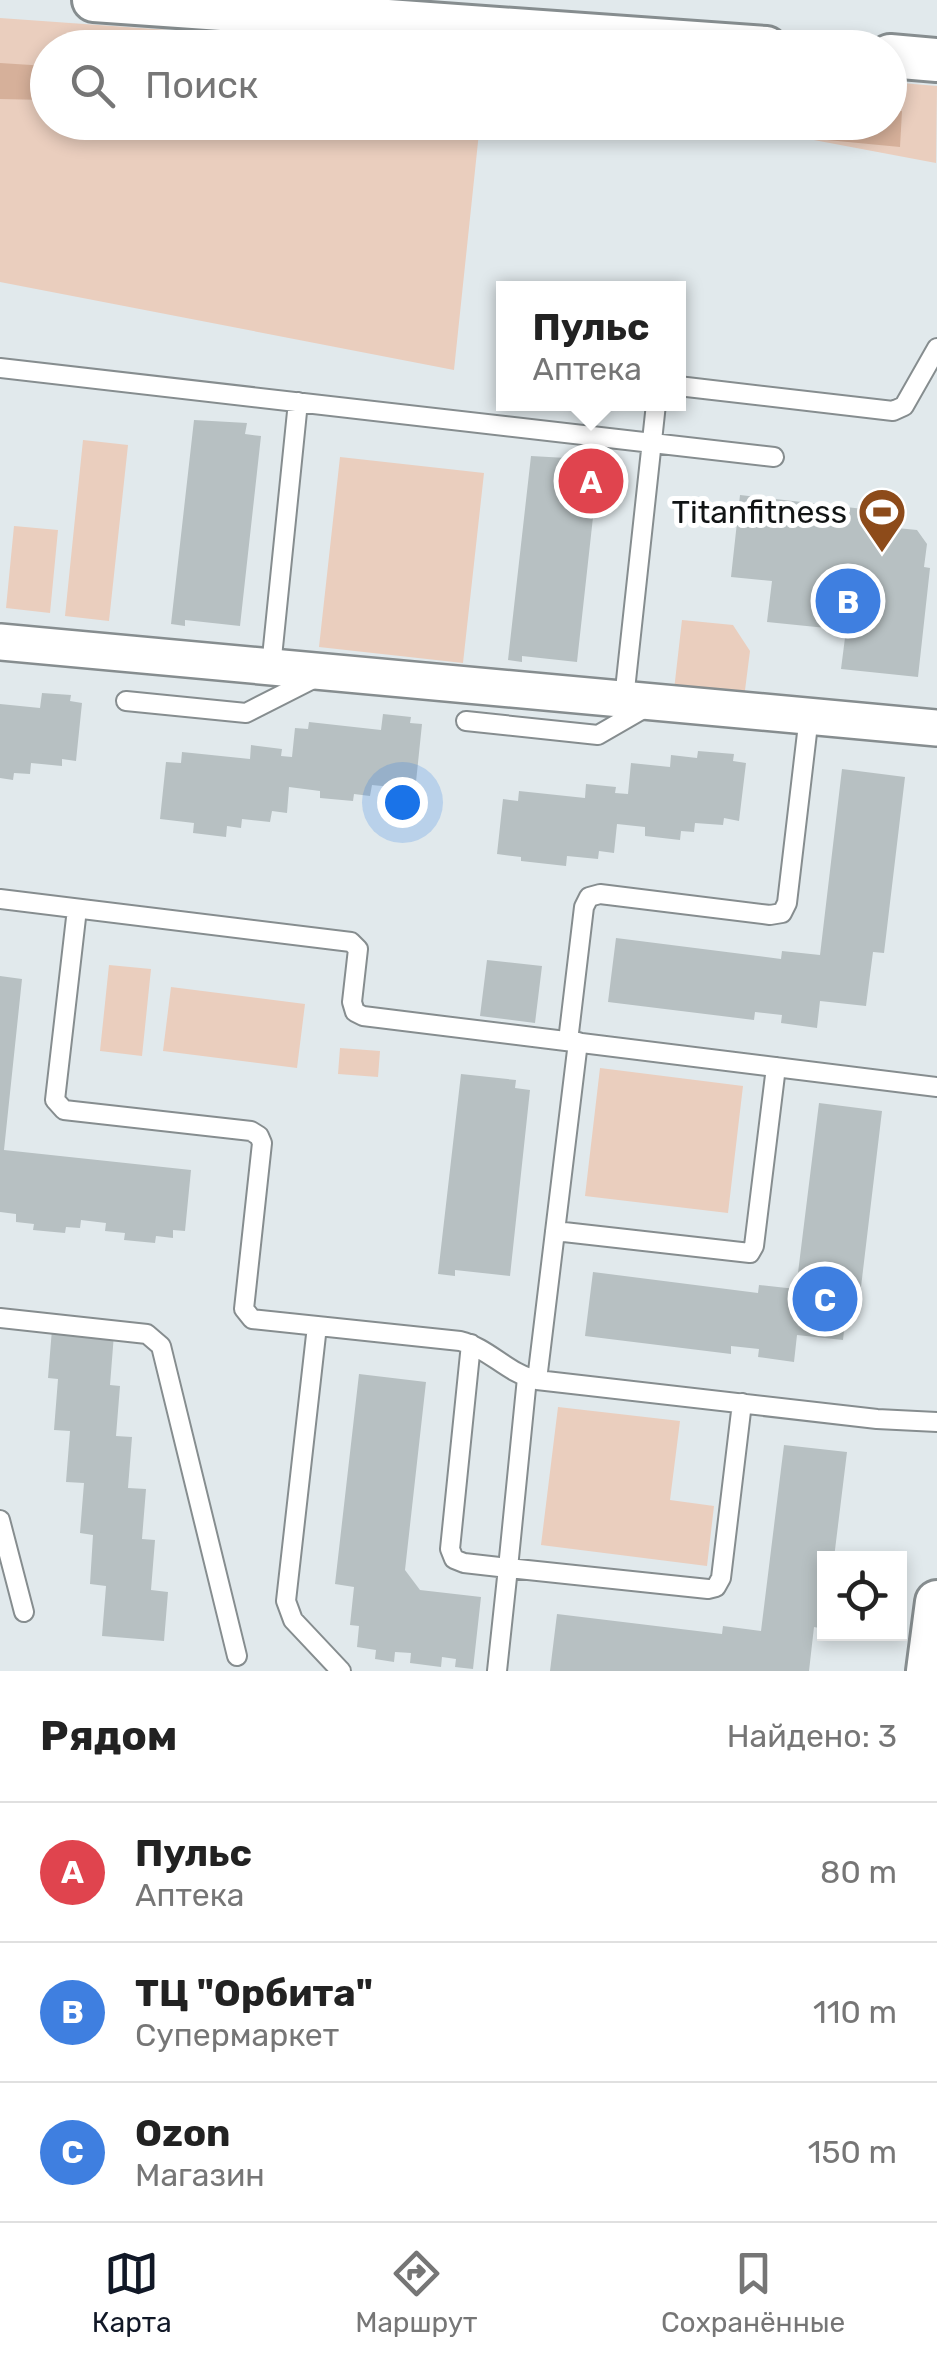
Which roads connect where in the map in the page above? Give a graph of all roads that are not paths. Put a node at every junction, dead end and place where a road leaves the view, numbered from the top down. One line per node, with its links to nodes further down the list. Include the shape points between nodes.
1 (94, 0): 2 (street)
2 (514, 30)
3 (907, 57): 4 (street)
4 (937, 60)
5 (937, 348): 7 (lane, via 904,406 892,411)
6 (0, 368): 8 (lane)
7 (686, 387)
8 (298, 402): 10 (lane); 13 (lane)
9 (655, 411): 10 (lane)
10 (652, 443): 11 (lane); 16 (lane)
11 (774, 457)
12 (0, 642): 13 (street)
13 (271, 667): 14 (street)
14 (327, 672): 15 (lane, via 246,713); 16 (street)
15 (126, 701)
16 (639, 701): 17 (street); 18 (lane, via 598,735)
17 (809, 716): 19 (street); 22 (lane, via 782,912 590,897)
18 (466, 721)
19 (937, 728)
20 (0, 899): 21 (lane)
21 (77, 909): 22 (lane, via 351,942 358,950 352,1002 363,1016); 27 (lane, via 58,1106 259,1136 244,1309 252,1319)
22 (573, 1042): 23 (lane); 25 (lane)
23 (776, 1066): 24 (lane); 25 (lane, via 750,1253)
24 (937, 1087)
25 (555, 1231): 29 (lane)
26 (0, 1318): 36 (lane, via 147,1334 161,1346)
27 (317, 1326): 28 (lane); 37 (lane, via 286,1600 293,1620)
28 (471, 1344): 29 (lane); 33 (lane, via 450,1549 464,1564)
29 (532, 1379): 30 (lane); 33 (lane)
30 (742, 1404): 31 (lane); 33 (lane, via 716,1587)
31 (937, 1422)
32 (0, 1520): 35 (lane)
33 (508, 1568): 38 (lane)
34 (937, 1602): 39 (street)
35 (24, 1612)
36 (237, 1656)
37 (341, 1671)
38 (497, 1671)
39 (928, 1671)

